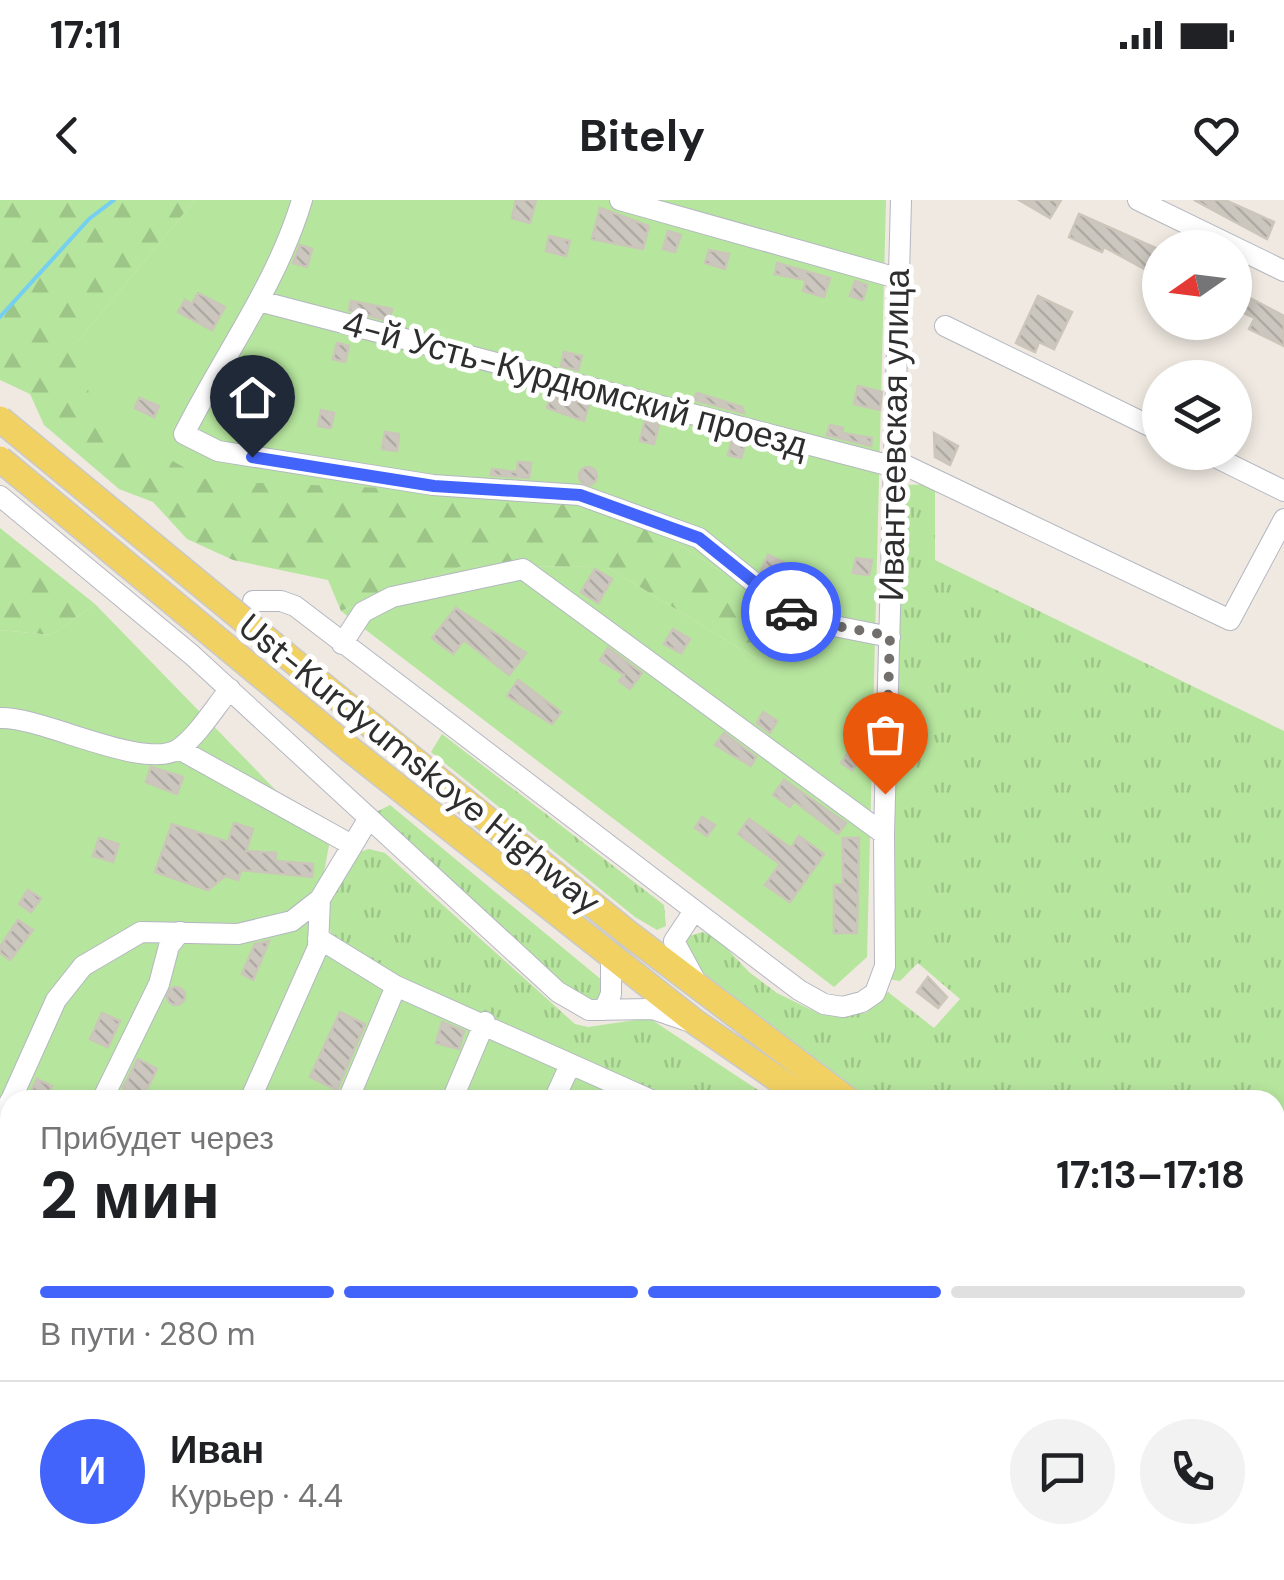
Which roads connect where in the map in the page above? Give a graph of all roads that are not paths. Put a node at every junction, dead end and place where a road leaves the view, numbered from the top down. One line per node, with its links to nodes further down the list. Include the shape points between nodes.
1 (302, 200): 7 (street)
2 (620, 200): 6 (street)
3 (901, 200): 6 (street, Ивантеевская улица)
4 (1138, 200): 5 (street)
5 (1284, 271)
6 (897, 278): 12 (street, Ивантеевская улица)
7 (260, 301): 12 (street, 4-й Усть-Курдюмский проезд); 18 (street, via 184,434 218,452 434,486 580,495 699,538 799,619)
8 (945, 326): 10 (street)
9 (0, 419): 30 (main road, Ust-Kurdyumskoye Highway, bridge)
10 (1142, 422)
11 (0, 459): 32 (main road, Ust-Kurdyumskoye Highway, bridge)
12 (891, 462): 16 (street, 4-й Усть-Курдюмский проезд, via 1230,620); 18 (street, Ивантеевская улица)
13 (1241, 470): 14 (street)
14 (1284, 491)
15 (0, 496): 20 (street, via 196,649)
16 (1284, 519)
17 (253, 601): 19 (street, via 294,606)
18 (890, 636): 24 (street, Ивантеевская улица)
19 (342, 644): 24 (street, via 363,612 392,597 522,570); 27 (street)
20 (230, 689): 22 (street); 23 (street)
21 (0, 718): 22 (street, via 141,752)
22 (180, 749): 25 (street)
23 (369, 818): 25 (street); 35 (street, via 558,992 589,1010)
24 (884, 834): 27 (street, Ивантеевская улица, via 885,966 874,993 862,1002 824,1004)
25 (350, 844): 26 (street)
26 (320, 900): 29 (street, via 292,921 238,934); 31 (street)
27 (694, 911): 28 (street)
28 (678, 931): 30 (street); 33 (street, via 679,957)
29 (180, 932): 39 (street, via 142,932 83,966 56,1000); 40 (street)
30 (629, 934): 33 (main road, Ust-Kurdyumskoye Highway)
31 (318, 938): 34 (street); 41 (street)
32 (611, 955): 35 (street); 37 (main road, Ust-Kurdyumskoye Highway)
33 (696, 984): 47 (main road, Ust-Kurdyumskoye Highway)
34 (396, 986): 36 (street); 42 (street)
35 (604, 1010): 37 (street, via 653,1009)
36 (485, 1022): 38 (street); 43 (street)
37 (695, 1022): 46 (main road, Ust-Kurdyumskoye Highway)
38 (570, 1065): 44 (street); 45 (street)
39 (15, 1090)
40 (107, 1090)
41 (254, 1090)
42 (352, 1090)
43 (456, 1090)
44 (559, 1090)
45 (627, 1090)
46 (794, 1090)
47 (835, 1090)

